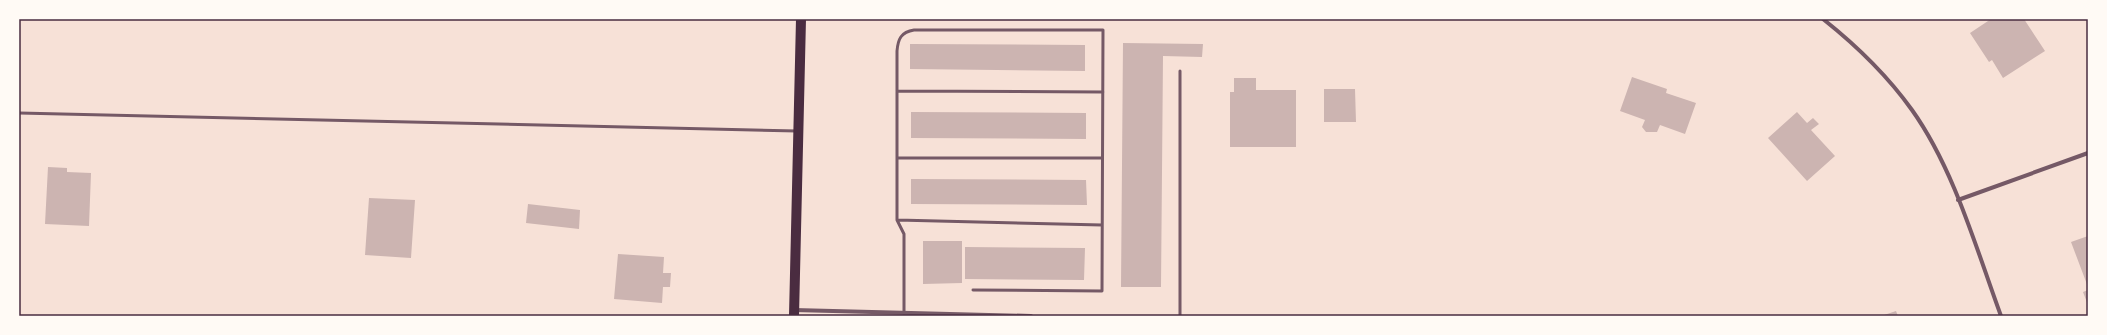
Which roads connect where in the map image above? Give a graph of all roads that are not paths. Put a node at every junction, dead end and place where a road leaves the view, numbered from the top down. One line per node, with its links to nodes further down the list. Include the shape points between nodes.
1 (801, 19): 7 (main road)
2 (1823, 19): 11 (street, via 1853,43 1888,79 1912,111 1938,154)
3 (1180, 71): 18 (lane)
4 (897, 91): 5 (lane); 5 (lane, via 898,43 906,31 1103,30); 9 (lane)
5 (1103, 92): 10 (lane)
6 (19, 113): 7 (lane)
7 (798, 132): 15 (main road)
8 (2088, 154): 11 (street)
9 (897, 158): 10 (lane); 12 (lane)
10 (1102, 158): 13 (lane)
11 (1958, 200): 19 (street)
12 (897, 220): 13 (lane); 16 (lane, via 904,234)
13 (1102, 225): 14 (lane, via 1102,291)
14 (973, 290)
15 (794, 313): 16 (street)
16 (904, 313): 17 (street)
17 (1031, 316)
18 (1180, 316)
19 (2001, 316)

